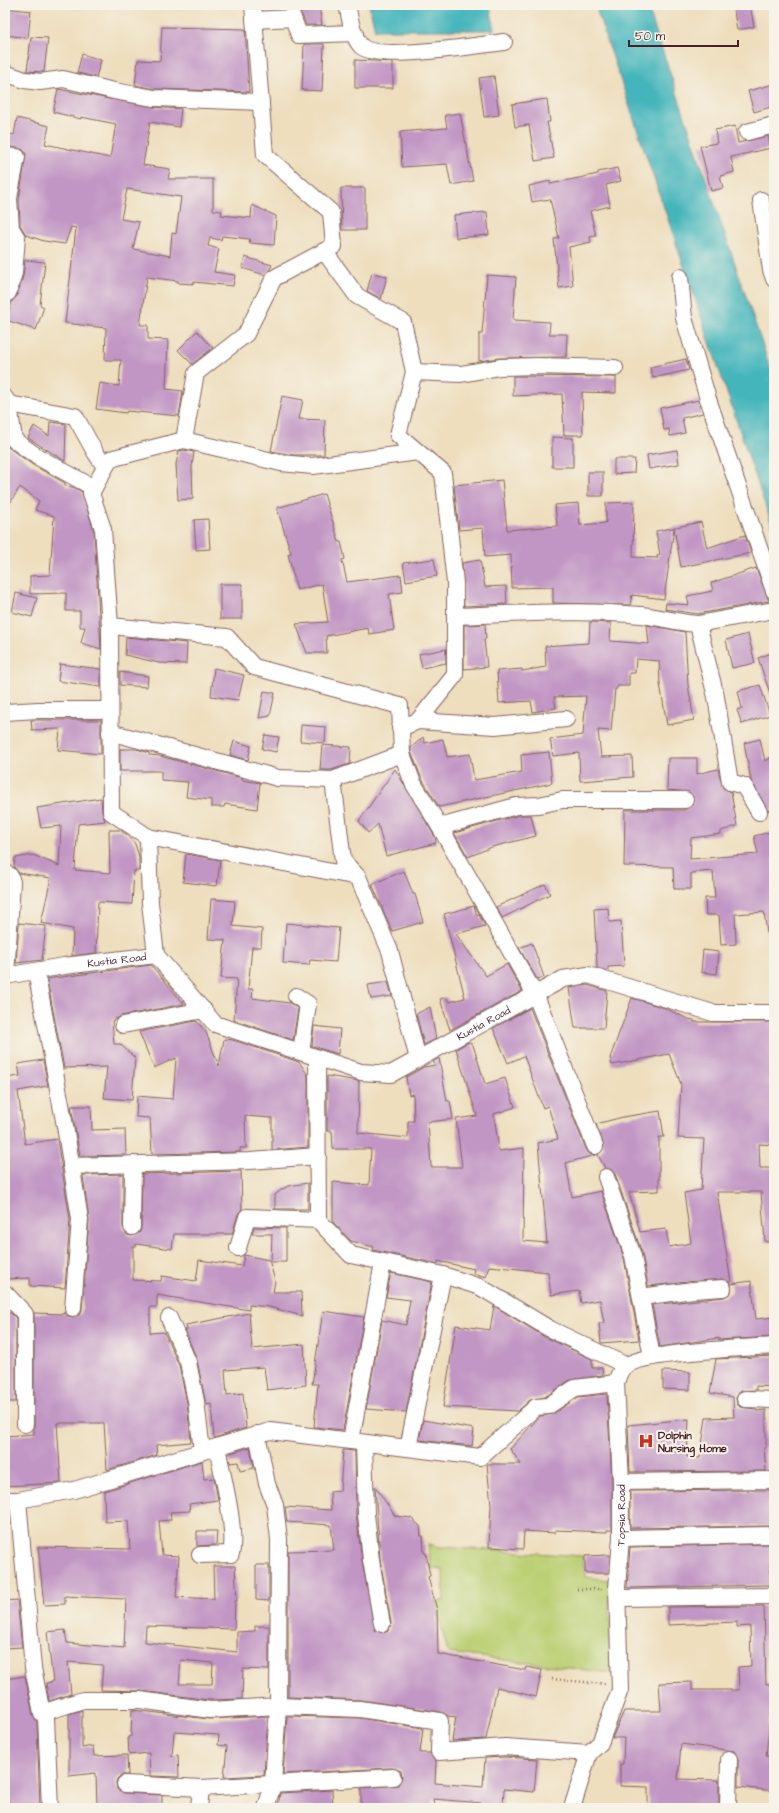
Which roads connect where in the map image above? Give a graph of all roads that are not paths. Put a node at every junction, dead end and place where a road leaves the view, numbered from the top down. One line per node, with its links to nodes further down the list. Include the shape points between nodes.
1 (347, 5): 3 (street)
2 (254, 13): 3 (street, via 293,18 299,35); 6 (street)
3 (355, 33): 4 (street, via 360,45 369,51 396,54)
4 (504, 42)
5 (5, 72): 6 (street, via 25,80 40,82 63,79 154,98)
6 (261, 102): 11 (street, via 265,155 332,212 334,246)
7 (774, 125): 8 (street)
8 (746, 132)
9 (5, 156): 14 (street, via 17,157 9,198 10,228 17,238 14,273)
10 (761, 200): 13 (street, via 770,270)
11 (324, 251): 16 (street, via 357,296 402,322); 18 (street, via 274,278 246,334 196,372)
12 (680, 277): 22 (street, via 684,318)
13 (774, 279)
14 (6, 297)
15 (615, 368): 16 (street, via 536,366 500,367 461,374)
16 (414, 372): 19 (street, via 398,435)
17 (6, 401): 20 (street, via 75,416); 21 (street, via 14,440 38,457)
18 (184, 440): 19 (street, via 281,462 313,466); 20 (street, via 110,459)
19 (418, 452): 24 (street, via 443,473 455,582)
20 (105, 468): 21 (street)
21 (94, 488): 26 (street, via 91,493 103,529)
22 (774, 591)
23 (774, 610): 25 (street)
24 (455, 616): 25 (street, via 581,612 641,615 685,624); 30 (street, via 455,675)
25 (698, 624): 36 (street, via 716,697 730,782 744,786)
26 (110, 626): 27 (street); 31 (street, via 227,637 254,667 400,706)
27 (109, 710): 28 (street); 32 (street)
28 (5, 712)
29 (566, 719): 30 (street, via 495,726)
30 (418, 721): 31 (street)
31 (400, 728): 33 (street)
32 (110, 732): 34 (street, via 278,778); 38 (street, via 111,812)
33 (402, 754): 34 (street); 37 (street, via 413,783)
34 (333, 780): 40 (street, via 343,861)
35 (685, 800): 37 (street, via 562,800 516,806)
36 (759, 812)
37 (440, 827): 45 (street)
38 (148, 837): 40 (street); 41 (street, via 150,903)
39 (5, 872): 43 (street, via 12,882)
40 (358, 877): 51 (street, via 390,951)
41 (156, 955): 42 (street, Kustia Road); 46 (street, Kustia Road)
42 (36, 971): 43 (street, Kustia Road); 55 (street)
43 (6, 976)
44 (296, 996): 49 (street, via 308,1004)
45 (536, 996): 47 (street, Kustia Road, via 564,979 588,975 713,1013); 51 (street, Kustia Road); 52 (street)
46 (204, 1010): 48 (street); 49 (street, Kustia Road, via 215,1024)
47 (774, 1013)
48 (123, 1025)
49 (301, 1052): 50 (street, Kustia Road)
50 (317, 1058): 51 (street, Kustia Road, via 361,1072 391,1074); 53 (street)
51 (418, 1059)
52 (595, 1146)
53 (318, 1156): 54 (street, via 250,1161); 57 (street)
54 (134, 1164): 55 (street); 58 (street)
55 (71, 1166): 65 (street, via 80,1218)
56 (606, 1177): 64 (street, via 633,1256)
57 (318, 1220): 59 (street, via 247,1217); 60 (street, via 351,1255)
58 (132, 1227)
59 (238, 1248)
60 (383, 1262): 61 (street); 75 (street)
61 (443, 1275): 69 (street, via 480,1287 550,1329); 76 (street)
62 (723, 1288): 64 (street)
63 (5, 1293): 73 (street, via 25,1314)
64 (641, 1297): 68 (street)
65 (73, 1308)
66 (170, 1318): 77 (street, via 188,1362)
67 (774, 1346): 68 (street, via 703,1350)
68 (652, 1357): 69 (street)
69 (625, 1365): 70 (street, Topsia Road)
70 (616, 1383): 76 (street, via 575,1388 548,1406 536,1407 480,1457); 79 (street, Topsia Road)
71 (745, 1399): 72 (street)
72 (774, 1400)
73 (25, 1424)
74 (257, 1434): 75 (street, via 270,1431); 77 (street); 87 (street, via 275,1505 279,1539)
75 (357, 1442): 76 (street); 86 (street, via 371,1560)
76 (408, 1448)
77 (209, 1449): 80 (street, via 74,1490); 83 (street, via 228,1508 233,1547 231,1554)
78 (774, 1480): 79 (street)
79 (621, 1482): 82 (street, Topsia Road)
80 (11, 1500): 88 (street, via 33,1668)
81 (774, 1535): 82 (street)
82 (621, 1538): 84 (street, Topsia Road)
83 (200, 1554)
84 (618, 1593): 85 (street); 89 (street, Topsia Road, via 620,1690 600,1742)
85 (772, 1596)
86 (382, 1624)
87 (278, 1706): 88 (street, via 210,1710 140,1700 83,1700); 89 (street, via 360,1709 440,1721 439,1752 505,1747); 93 (street)
88 (42, 1713): 95 (street, via 46,1718)
89 (589, 1753): 98 (street, Topsia Road)
90 (729, 1759): 99 (street)
91 (393, 1777): 93 (street)
92 (125, 1784): 94 (street)
93 (273, 1784): 94 (street); 97 (street)
94 (201, 1788): 96 (street)
95 (50, 1808)
96 (200, 1808)
97 (266, 1808)
98 (572, 1808)
99 (728, 1808)

